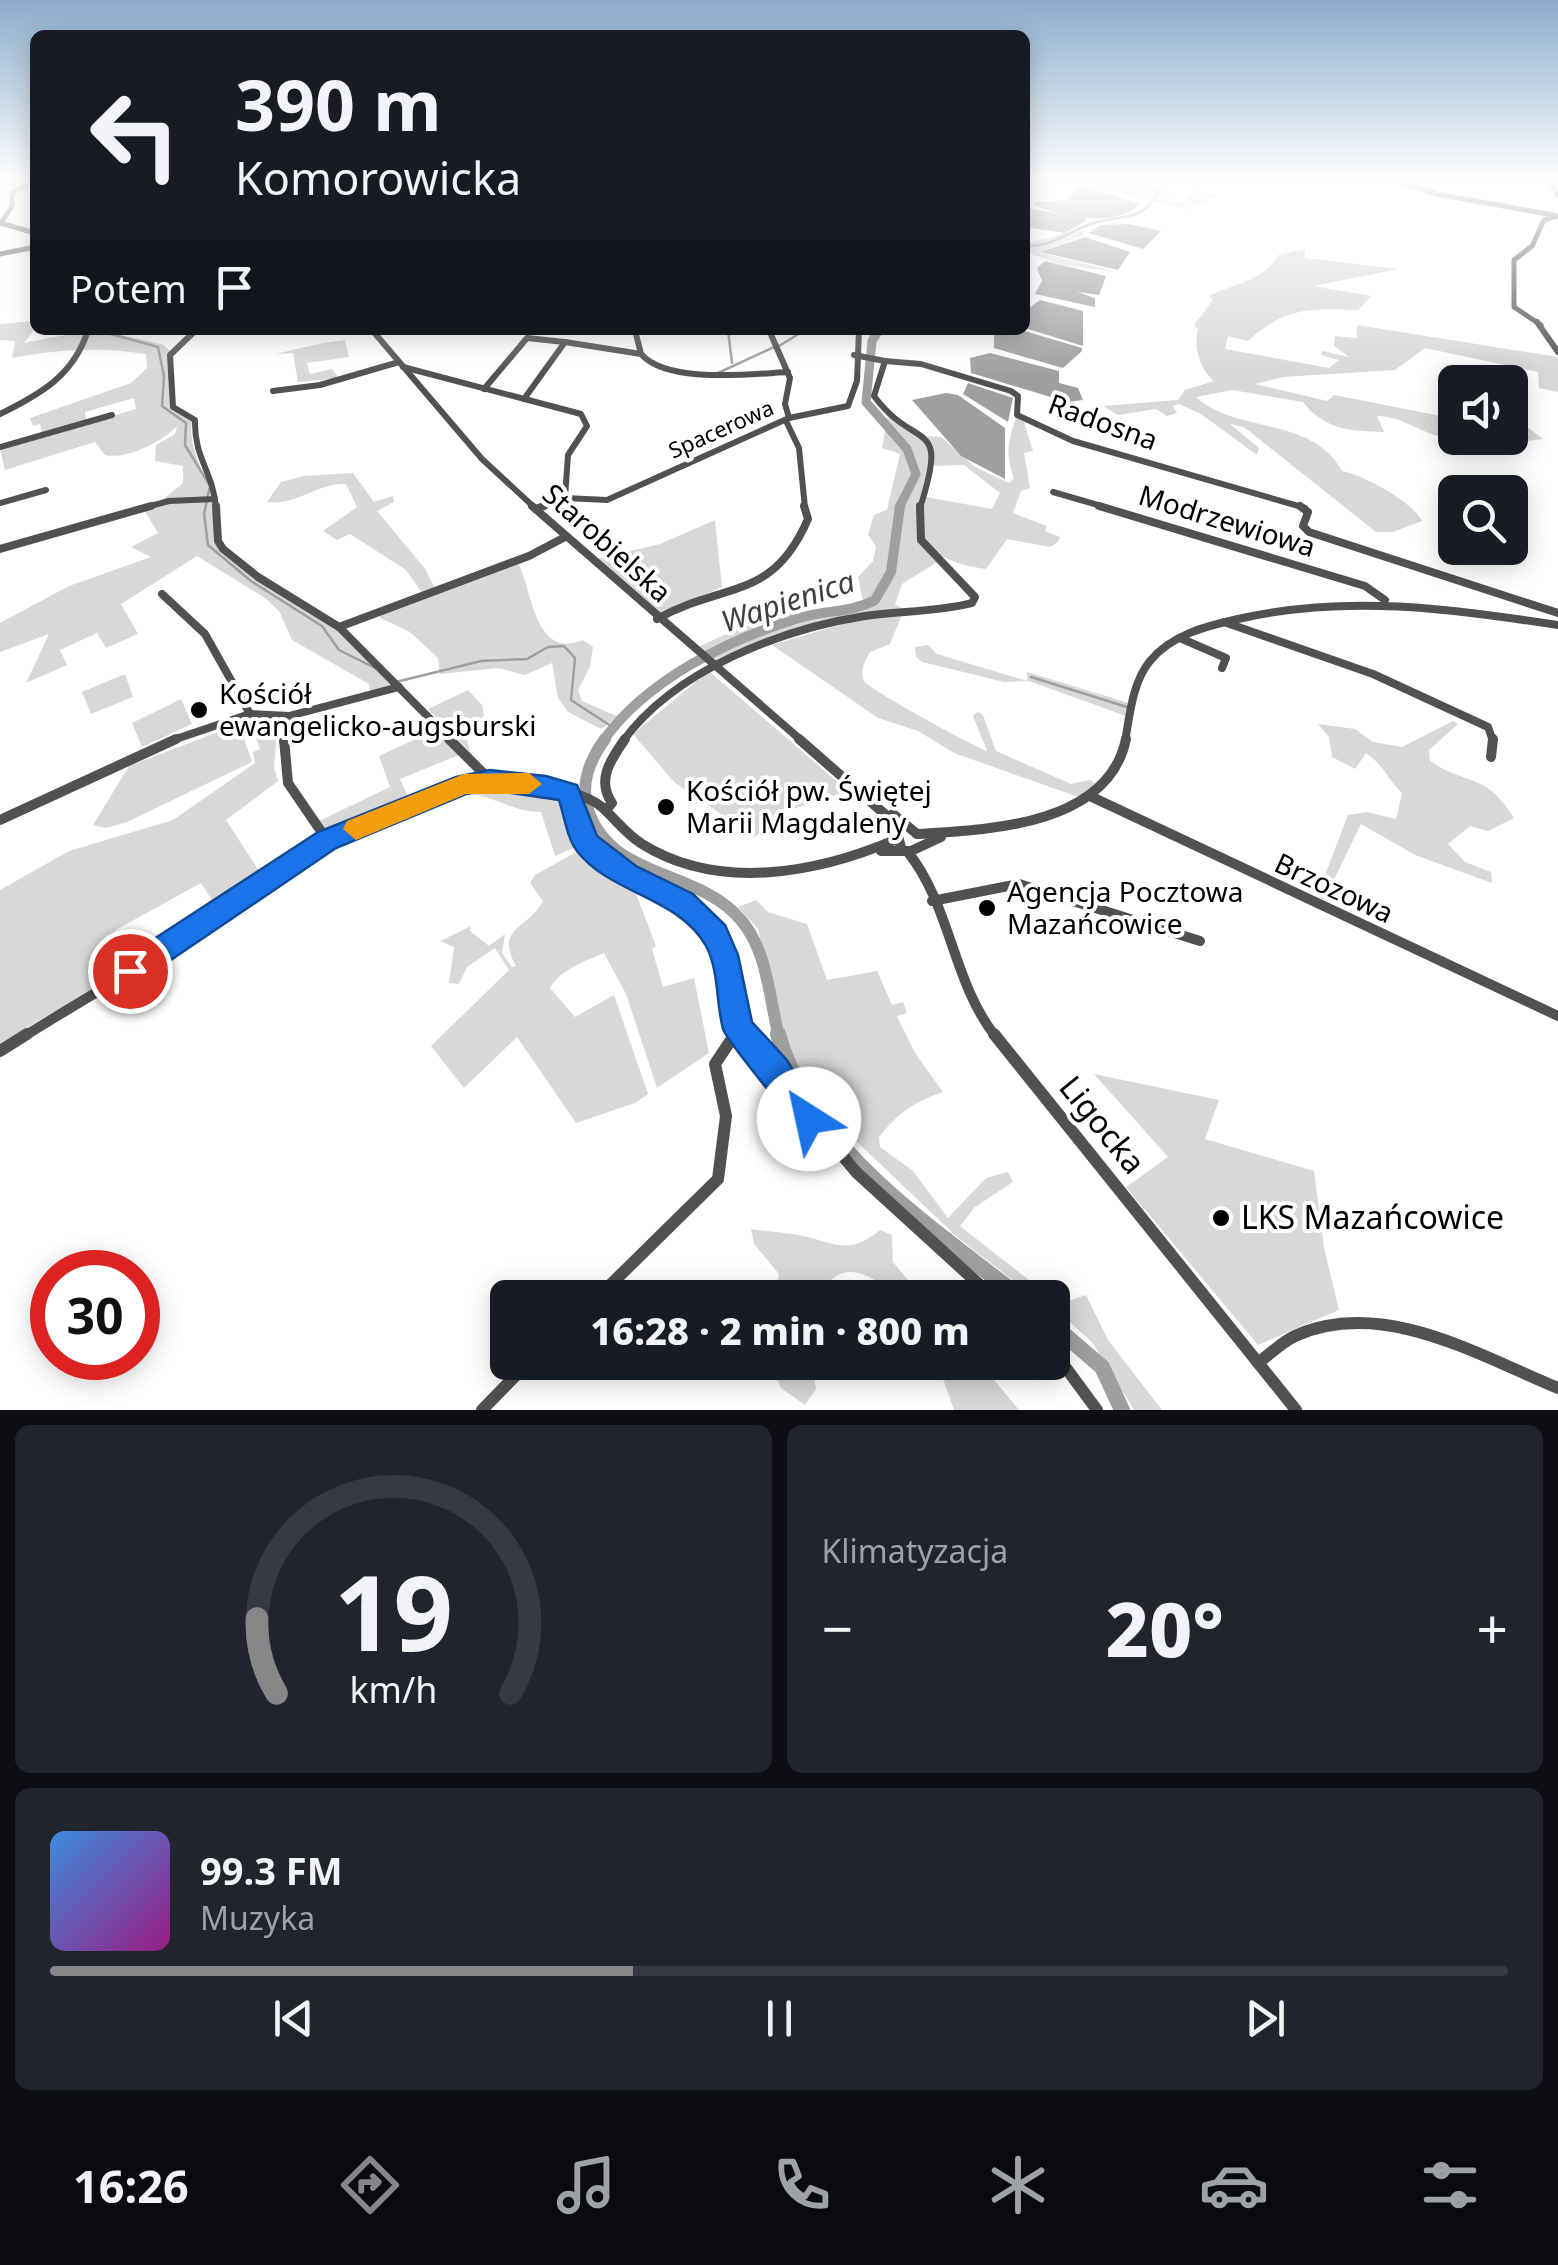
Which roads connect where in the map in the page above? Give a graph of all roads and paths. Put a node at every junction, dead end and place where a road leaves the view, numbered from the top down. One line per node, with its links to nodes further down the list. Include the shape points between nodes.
1 (1533, 245): 11 (street, via 1514,260 1512,300 1521,315 1544,327)
2 (30, 249): 3 (street)
3 (0, 254)
4 (86, 335): 20 (street, via 60,381)
5 (191, 335): 27 (street, via 170,355 172,399 173,408 195,420 194,448 214,484)
6 (376, 335): 15 (street, Starobielska)
7 (636, 335): 12 (street)
8 (771, 335): 16 (street)
9 (859, 335): 13 (street, Spacerowa)
10 (566, 342): 12 (street); 17 (street, via 527,338); 19 (street)
11 (1558, 352)
12 (641, 354): 16 (street, via 648,362 710,376)
13 (854, 355): 14 (street); 22 (street, Spacerowa, via 852,402)
14 (885, 361): 34 (street, Radosna, via 921,364 1011,390 1018,396 1017,415 1072,441 1304,507 1309,532); 41 (street, via 874,396 932,447 920,540 958,575 975,597 972,604 932,614 864,616)
15 (400, 365): 17 (street); 18 (street); 29 (street, Starobielska, via 474,452)
16 (788, 372): 22 (street)
17 (484, 389): 19 (street)
18 (274, 391)
19 (524, 399): 26 (street, via 576,410 586,423 568,455)
20 (0, 414)
21 (112, 415): 23 (street)
22 (787, 419): 26 (street, Spacerowa, via 607,500); 35 (street, via 803,453 799,500 808,516 793,556 767,580 700,597)
23 (0, 447)
24 (46, 490): 28 (street)
25 (1053, 492): 33 (street, Modrzewiowa, via 1365,586)
26 (564, 498): 29 (street, Spacerowa)
27 (209, 499): 31 (street, via 168,501); 38 (street, via 223,549)
28 (0, 504)
29 (536, 508): 30 (street, Starobielska)
30 (565, 536): 35 (street, Starobielska); 38 (street, via 529,556)
31 (0, 549)
32 (162, 594): 44 (street, via 190,613 216,645)
33 (1385, 600): 36 (street, via 1314,602); 37 (street)
34 (1558, 614)
35 (658, 619): 40 (street, Starobielska)
36 (1224, 622): 39 (street); 46 (street, via 1373,674 1488,727)
37 (1558, 625)
38 (340, 627): 43 (street)
39 (1180, 638): 42 (street, via 1226,658); 49 (street, via 1149,660 1116,773)
40 (696, 652): 41 (street, Starobielska)
41 (711, 665): 50 (street, via 626,736 603,783 612,803); 53 (street, Starobielska, via 879,807)
42 (1222, 668)
43 (397, 683): 45 (street); 47 (street)
44 (250, 714): 45 (street); 51 (street, via 197,728)
45 (289, 716): 52 (street, via 280,765)
46 (1491, 757)
47 (490, 780): 48 (street); 52 (street, via 464,784)
48 (572, 794): 50 (street); 59 (street, via 586,843 683,903 715,934)
49 (1092, 796): 53 (street, via 1023,820); 58 (street, Brzozowa)
50 (606, 810): 53 (street, via 645,846 725,874 794,870)
51 (0, 820)
52 (327, 840): 60 (street)
53 (908, 841): 54 (street, Ligocka)
54 (924, 873): 56 (street, Ligocka)
55 (1019, 884): 56 (street); 57 (street)
56 (932, 902): 63 (street, Ligocka, via 979,1016)
57 (1200, 941)
58 (1558, 1016)
59 (738, 1029): 61 (street, via 716,1064 726,1116 718,1179); 62 (street, via 839,1154)
60 (0, 1051)
61 (615, 1280)
62 (975, 1280)
63 (1258, 1363): 66 (street, via 1307,1327 1341,1318 1398,1326); 69 (street, Ligocka)
64 (1070, 1372): 68 (street)
65 (511, 1380): 67 (street)
66 (1558, 1388)
67 (482, 1410)
68 (1098, 1410)
69 (1296, 1410)

